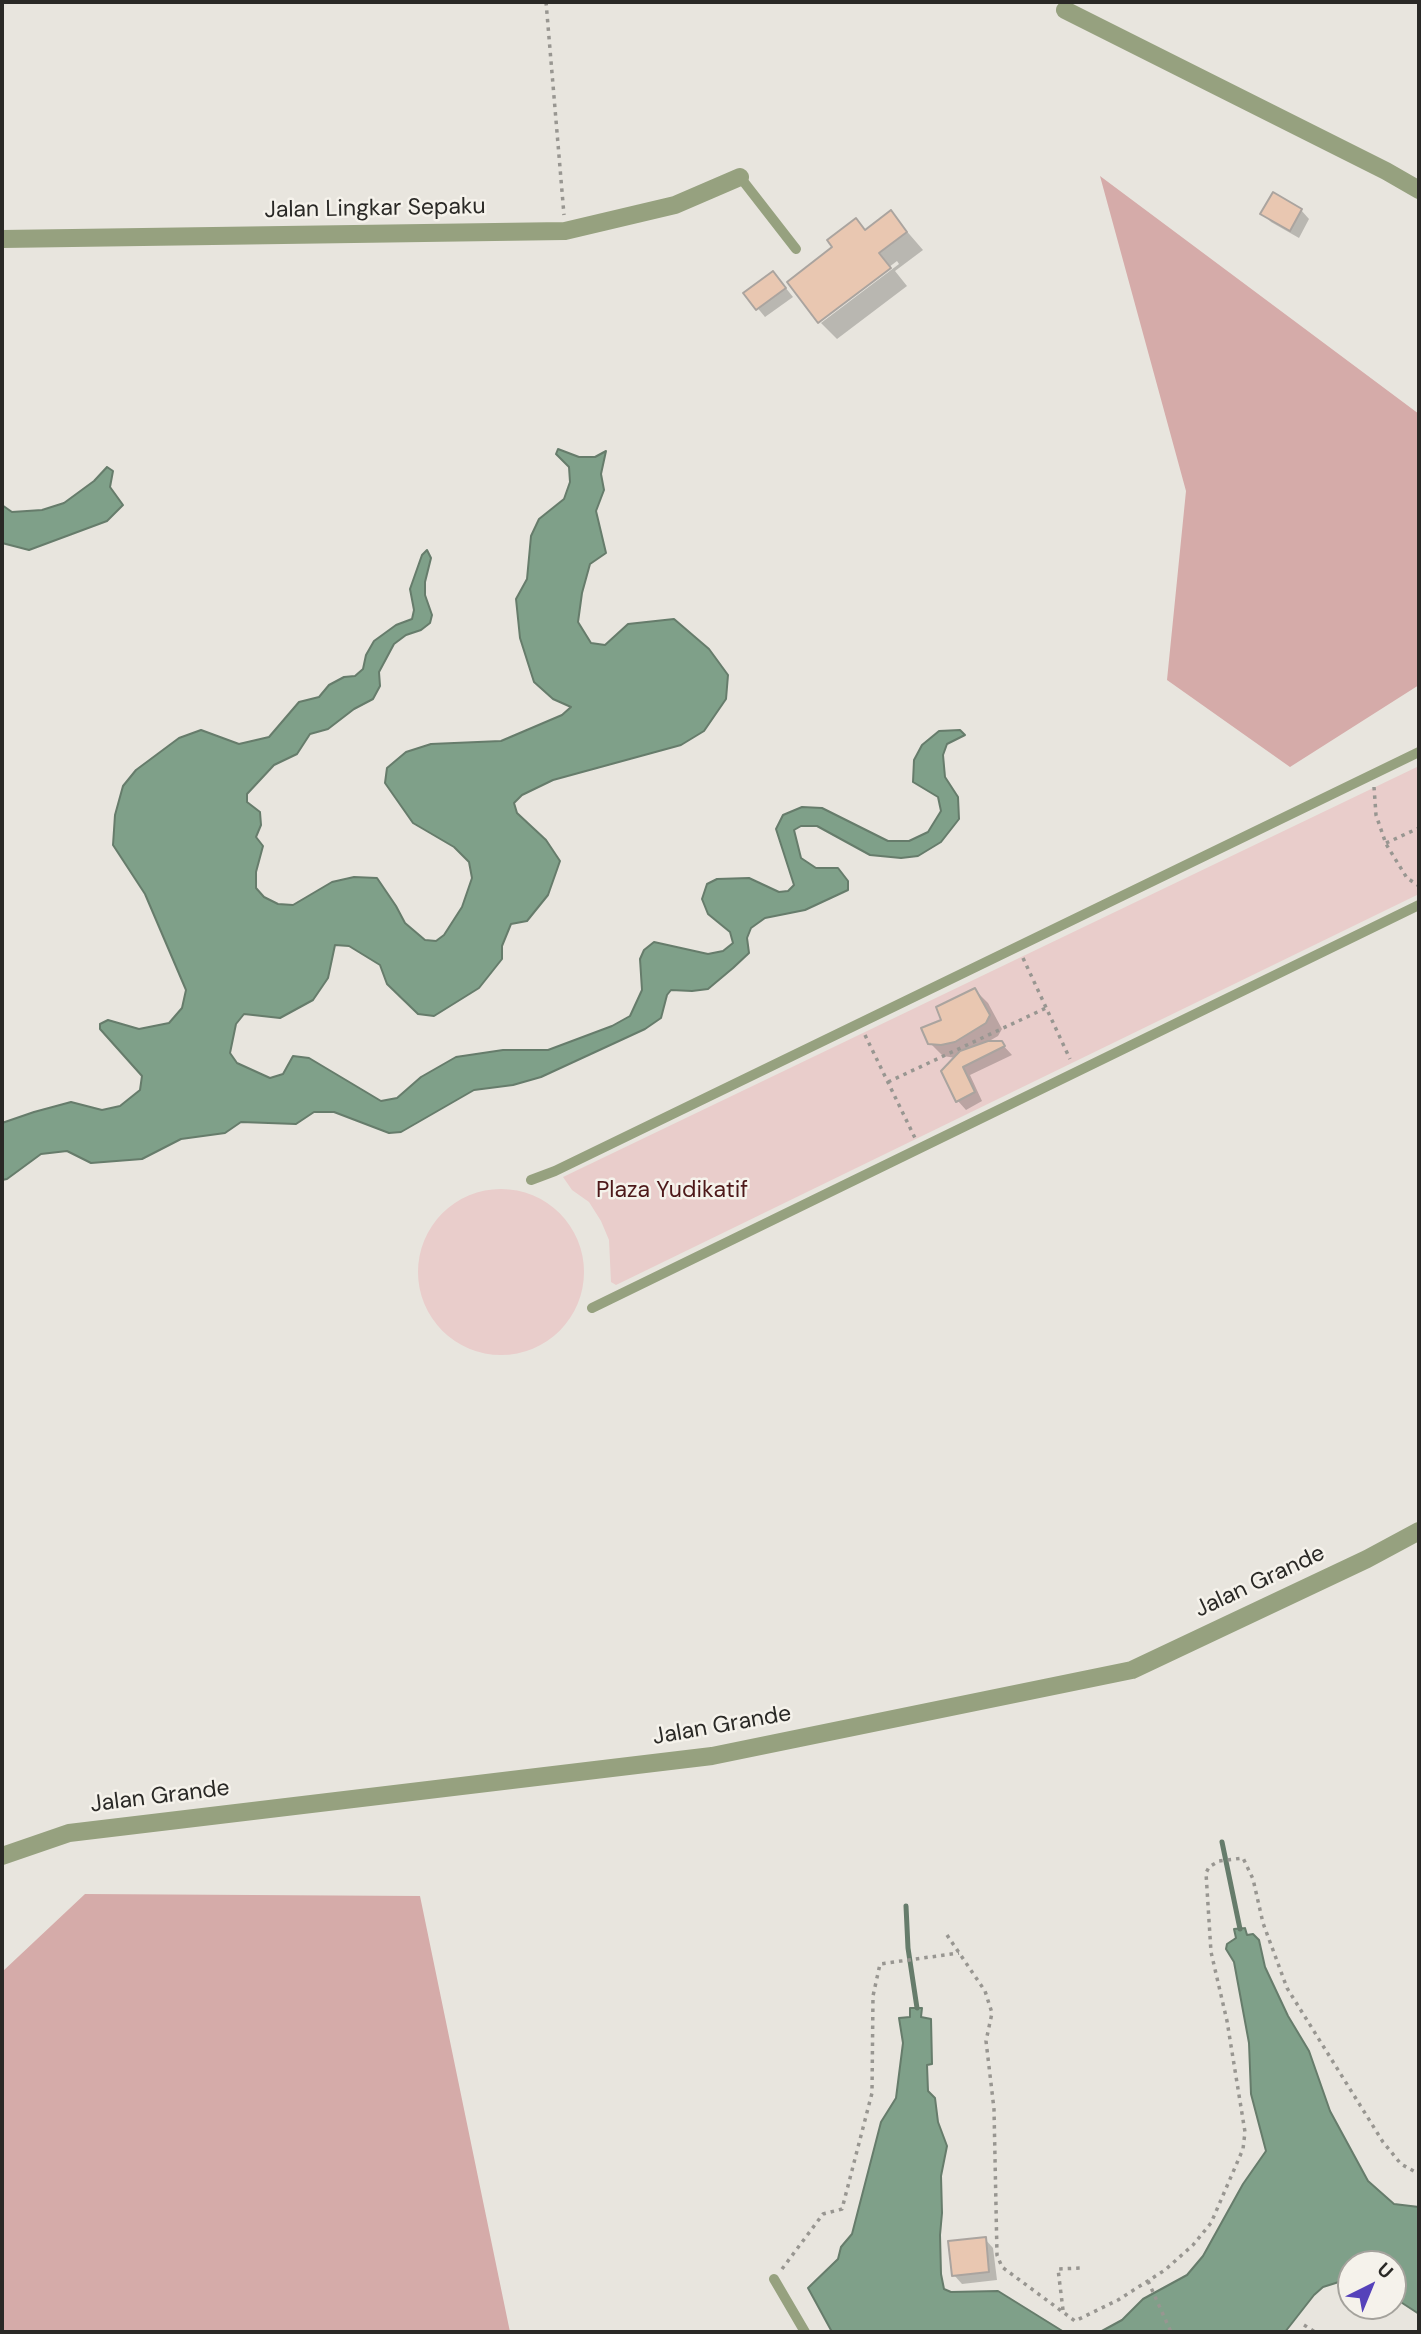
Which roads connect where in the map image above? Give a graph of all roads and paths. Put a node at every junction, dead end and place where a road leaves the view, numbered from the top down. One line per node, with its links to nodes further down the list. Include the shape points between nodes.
1 (546, 2): 5 (path)
2 (1065, 10): 4 (street)
3 (740, 177): 5 (street, Jalan Lingkar Sepaku, via 676,205); 7 (lane)
4 (1419, 190)
5 (565, 231): 6 (street, Jalan Lingkar Sepaku)
6 (2, 239)
7 (796, 249)
8 (1419, 752): 9 (lane)
9 (1373, 775): 11 (path, via 1376,815); 14 (lane)
10 (1419, 828): 11 (path)
11 (1386, 844): 12 (path, via 1407,878)
12 (1419, 886)
13 (1419, 905): 17 (lane)
14 (1017, 947): 15 (path); 16 (lane)
15 (1046, 1008): 17 (path); 18 (path)
16 (860, 1023): 18 (path); 20 (lane)
17 (1076, 1072): 19 (lane)
18 (888, 1082): 19 (path)
19 (919, 1148): 21 (lane)
20 (531, 1180)
21 (592, 1308)
22 (1419, 1531): 23 (street, Jalan Grande, via 1132,1670 712,1756 69,1833)
23 (2, 1856)
24 (947, 1935): 25 (path)
25 (959, 1953): 28 (path, via 880,1964 873,1996 872,2093 842,2209 823,2214 812,2225); 30 (path, via 985,1991 992,2013 986,2041 994,2109 997,2255 1002,2267)
26 (1419, 2174): 29 (path, via 1401,2164 1383,2142 1287,1988 1263,1923 1253,1879 1242,1858 1219,1861 1206,1873 1211,1952 1229,2033 1245,2132 1243,2149 1211,2222 1193,2245)
27 (1081, 2268): 30 (path, via 1058,2269)
28 (774, 2280): 32 (lane)
29 (1148, 2281): 30 (path, via 1075,2320); 33 (path)
30 (1064, 2312)
31 (1304, 2325): 34 (path)
32 (805, 2332)
33 (1171, 2332)
34 (1315, 2332)

